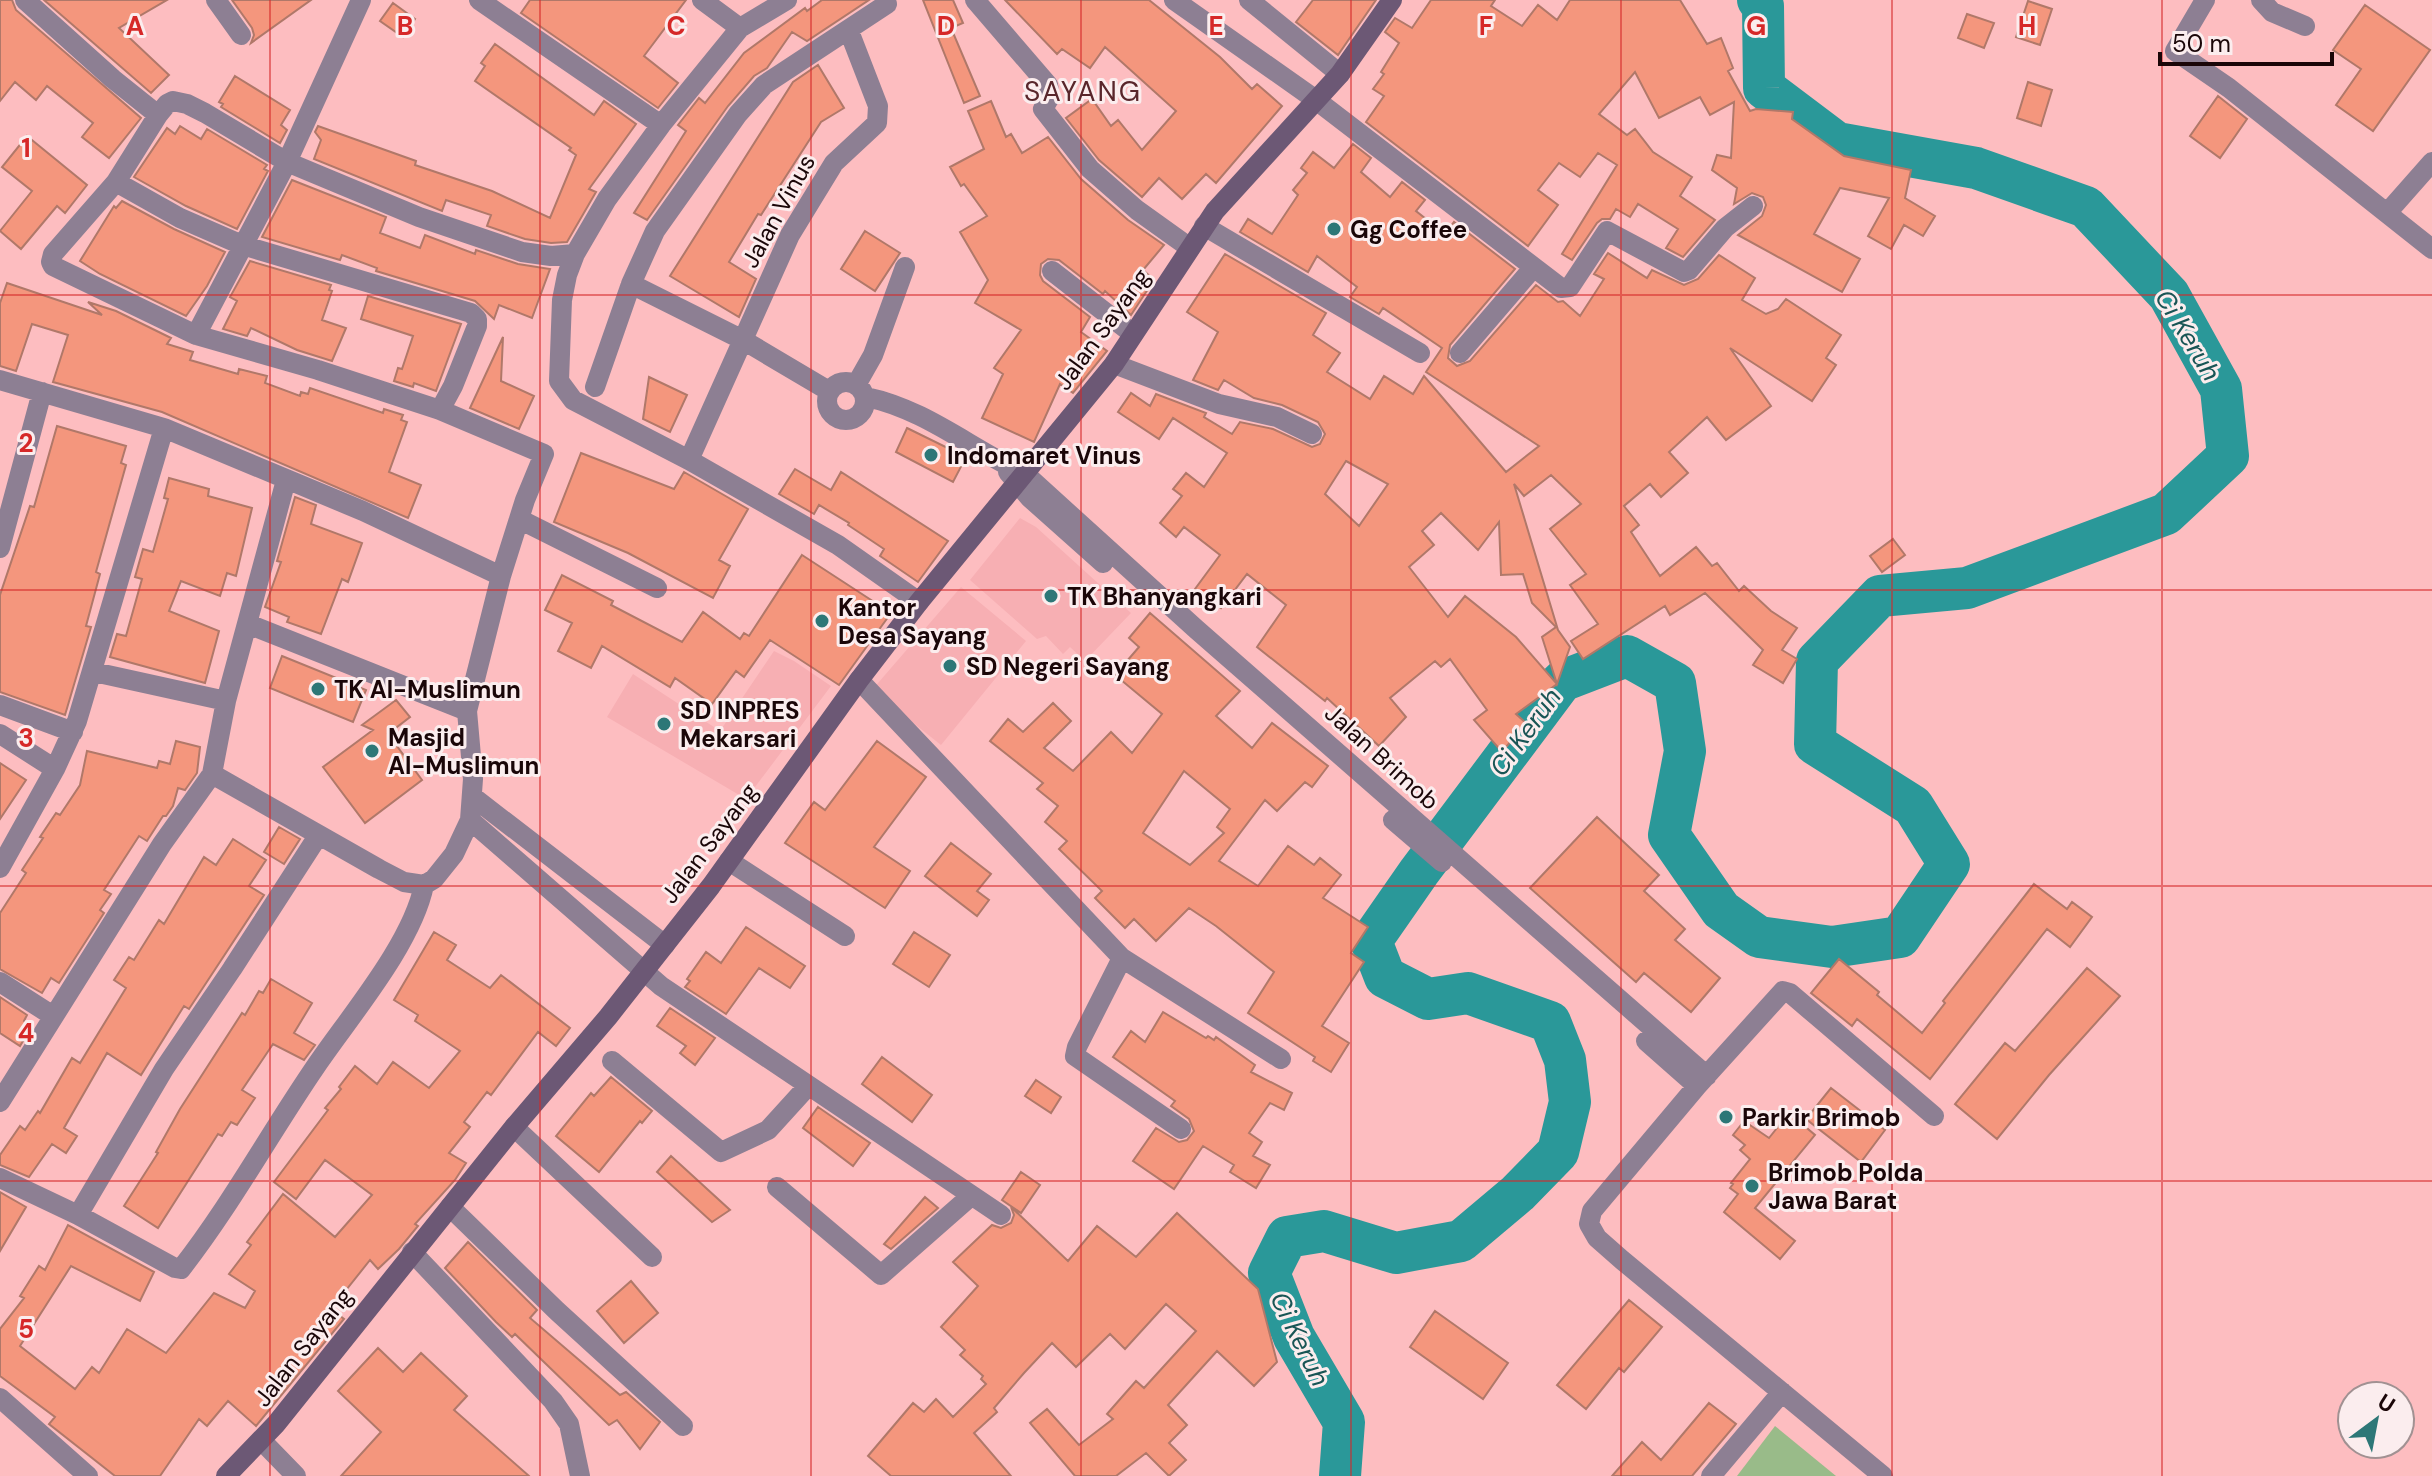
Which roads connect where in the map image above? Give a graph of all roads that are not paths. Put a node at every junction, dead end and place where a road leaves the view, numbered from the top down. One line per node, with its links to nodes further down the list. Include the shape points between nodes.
1 (25, 0): 20 (street)
2 (216, 0): 17 (street)
3 (361, 0): 22 (street)
4 (479, 0): 21 (street)
5 (702, 0): 15 (street)
6 (787, 0): 15 (street)
7 (975, 0): 30 (street, via 1048,85 1050,97 1043,109 1090,169)
8 (1174, 0): 19 (street)
9 (1249, 0): 18 (street)
10 (1392, 0): 18 (main road, Jalan Sayang)
11 (2205, 0): 26 (street, via 2175,51)
12 (2261, 0): 14 (street, via 2272,12)
13 (887, 4): 16 (street)
14 (2305, 26)
15 (740, 28): 21 (street)
16 (849, 31): 35 (street, via 764,85 738,114 655,231); 38 (street, Jalan Vinus, via 878,106 877,123 827,175 790,235)
17 (241, 35)
18 (1340, 74): 19 (main road, Jalan Sayang)
19 (1316, 100): 27 (main road, Jalan Sayang); 33 (street)
20 (158, 115): 22 (street, via 173,101 187,104); 24 (street)
21 (661, 125): 31 (street)
22 (287, 162): 28 (street); 31 (street, via 419,217 522,252)
23 (2432, 162): 26 (street)
24 (116, 182): 28 (street); 37 (street, via 53,254 53,266)
25 (1753, 206): 33 (street, via 1684,272 1610,230 1570,287 1561,288)
26 (2387, 213): 29 (street)
27 (1204, 226): 30 (main road, Jalan Sayang); 39 (street)
28 (242, 245): 37 (street); 47 (street, via 471,313 477,326)
29 (2431, 246)
30 (1190, 248): 36 (main road, Jalan Sayang)
31 (575, 254): 50 (street, via 562,300 559,381 573,400)
32 (905, 267): 45 (street)
33 (1533, 268): 40 (street)
34 (1052, 271): 36 (street)
35 (631, 284): 38 (street); 43 (street)
36 (1133, 334): 41 (main road, Jalan Sayang)
37 (196, 335): 47 (street)
38 (743, 340): 44 (street); 50 (street, Jalan Vinus)
39 (1420, 353)
40 (1460, 353)
41 (1114, 364): 49 (street, via 1219,404 1277,417); 51 (main road, Jalan Sayang)
42 (0, 380): 46 (street)
43 (595, 387)
44 (829, 391): 45 (street, via 841,382); 45 (street, via 830,413 843,420 863,411)
45 (861, 391): 51 (street, via 935,423)
46 (42, 392): 48 (street); 53 (street)
47 (440, 410): 54 (street, via 544,454)
48 (164, 428): 52 (street); 60 (street)
49 (1312, 434)
50 (689, 460): 58 (street, via 838,545)
51 (1021, 479): 58 (main road, Jalan Sayang); 82 (street, Jalan Brimob, via 1067,532)
52 (286, 480): 56 (street); 59 (street)
53 (6, 510): 55 (street)
54 (519, 519): 56 (street); 57 (street)
55 (0, 548)
56 (501, 576): 64 (street)
57 (657, 588)
58 (919, 602): 61 (main road, Jalan Sayang)
59 (248, 624): 62 (street); 64 (street)
60 (94, 672): 62 (street); 65 (street)
61 (859, 680): 71 (main road, Jalan Sayang); 76 (street)
62 (226, 701): 68 (street)
63 (0, 705): 65 (street)
64 (467, 711): 69 (street)
65 (73, 732): 67 (street)
66 (0, 734): 67 (street)
67 (55, 769): 72 (street)
68 (212, 774): 70 (street); 79 (street)
69 (471, 809): 73 (street, via 454,854); 75 (street); 77 (street)
70 (318, 836): 73 (street, via 404,882); 92 (street, via 164,1069)
71 (729, 861): 74 (street); 75 (main road, Jalan Sayang)
72 (0, 868)
73 (424, 885): 92 (street, via 420,906 358,1009 181,1269)
74 (845, 936)
75 (665, 945): 77 (main road, Jalan Sayang)
76 (1122, 958): 80 (street); 87 (street, via 1075,1056)
77 (645, 970): 83 (street); 86 (main road, Jalan Sayang)
78 (0, 982): 79 (street)
79 (53, 1016): 84 (street)
80 (1281, 1059)
81 (612, 1061): 83 (street, via 721,1152 768,1130)
82 (1702, 1081): 85 (street, via 1783,991); 96 (street, via 1592,1211 1589,1224 1622,1260)
83 (808, 1086): 90 (street)
84 (0, 1102)
85 (1934, 1116)
86 (514, 1127): 91 (main road, Jalan Sayang); 95 (street)
87 (1181, 1129)
88 (0, 1178): 92 (street)
89 (777, 1187): 90 (street, via 881,1275)
90 (971, 1196): 93 (street)
91 (450, 1207): 94 (main road, Jalan Sayang); 98 (street)
92 (78, 1215)
93 (1001, 1215)
94 (412, 1252): 99 (main road, Jalan Sayang); 103 (street, via 553,1401 569,1424)
95 (652, 1257)
96 (1782, 1392): 104 (street); 105 (street)
97 (0, 1398): 100 (street)
98 (683, 1426)
99 (262, 1441): 101 (main road, Jalan Sayang); 102 (street)
100 (88, 1476)
101 (226, 1476)
102 (296, 1476)
103 (580, 1476)
104 (1711, 1476)
105 (1883, 1476)

